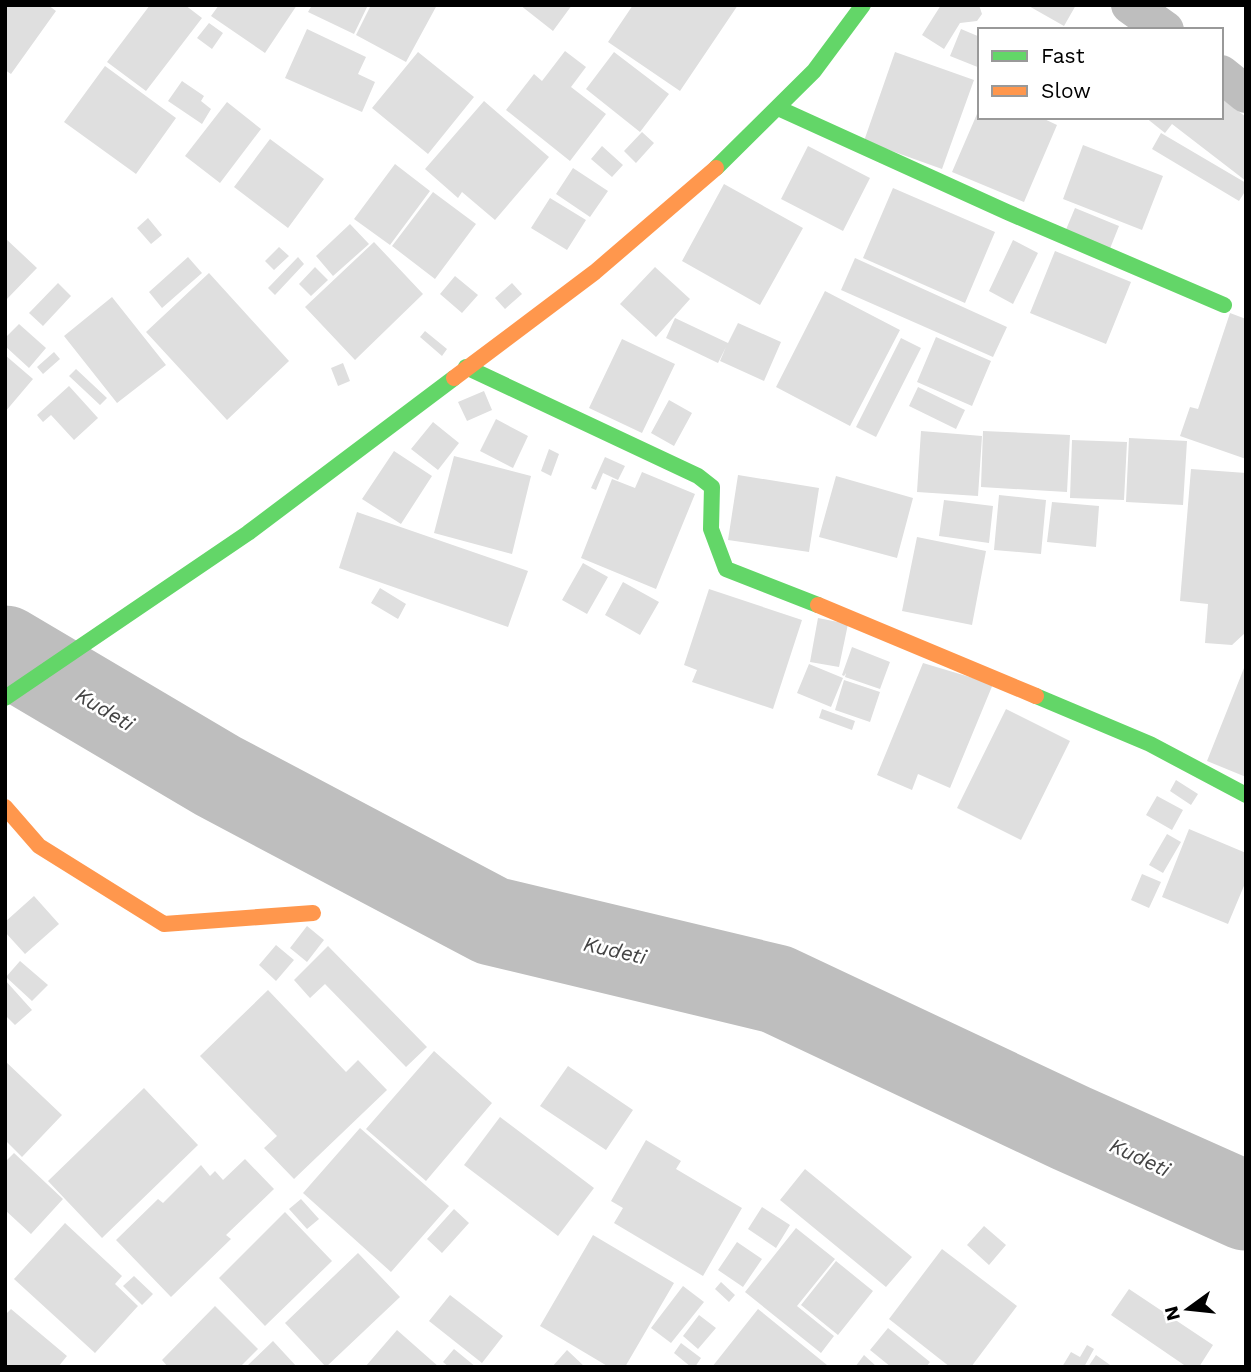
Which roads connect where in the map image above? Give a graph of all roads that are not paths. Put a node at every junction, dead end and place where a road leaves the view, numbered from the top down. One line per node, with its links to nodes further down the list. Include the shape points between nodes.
1 (863, 5): 6 (street, via 814,71)
2 (1130, 5): 3 (street)
3 (1162, 28)
4 (1223, 76): 5 (street)
5 (1246, 94)
6 (778, 108): 7 (street); 8 (street, via 732,154 595,272)
7 (1224, 305)
8 (466, 367): 9 (street, via 248,533); 10 (street, via 698,476 712,487 711,529 726,569 1150,744)
9 (5, 698)
10 (1246, 795)
11 (5, 807): 12 (street, via 40,846 163,924)
12 (313, 913)

